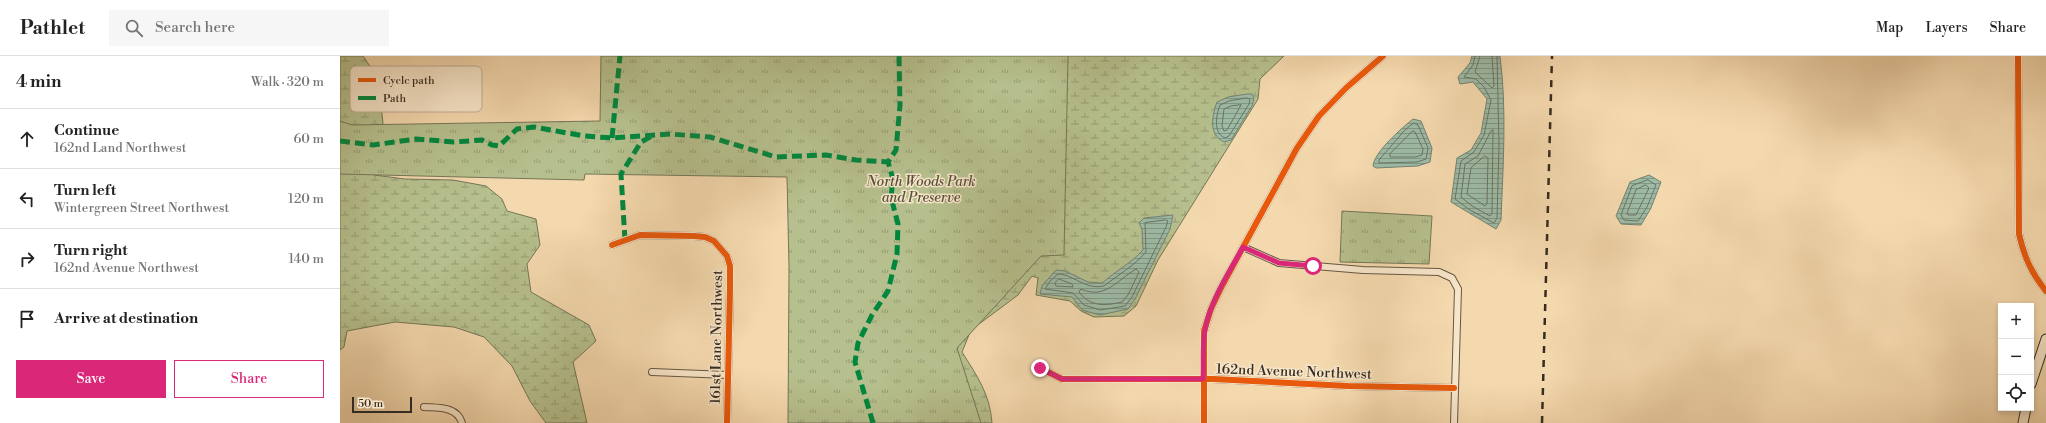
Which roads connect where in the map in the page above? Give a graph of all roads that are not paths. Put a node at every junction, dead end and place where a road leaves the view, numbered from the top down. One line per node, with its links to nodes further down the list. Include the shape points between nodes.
1 (1383, 56): 4 (street, via 1319,116 1297,148)
2 (2018, 56): 5 (street, via 2020,234 2032,272)
3 (612, 245): 9 (street, 161st Lane Northwest, via 640,235 674,235 705,237 722,248 728,256 730,266)
4 (1243, 247): 11 (street, via 1207,320 1204,331); 12 (street, via 1279,263 1363,270 1439,272 1452,278 1458,289)
5 (2046, 291)
6 (2046, 339): 10 (main road)
7 (1040, 368): 11 (street, 162nd Avenue Northwest, via 1062,379)
8 (652, 372): 9 (street)
9 (728, 375): 16 (street, 161st Lane Northwest)
10 (2034, 375)
11 (1203, 379): 12 (street, 162nd Avenue Northwest); 17 (street)
12 (1454, 388): 18 (street)
13 (424, 407): 15 (street, via 445,408 456,413)
14 (2025, 411): 19 (main road)
15 (462, 423)
16 (727, 423)
17 (1204, 423)
18 (1454, 423)
19 (2023, 423)

